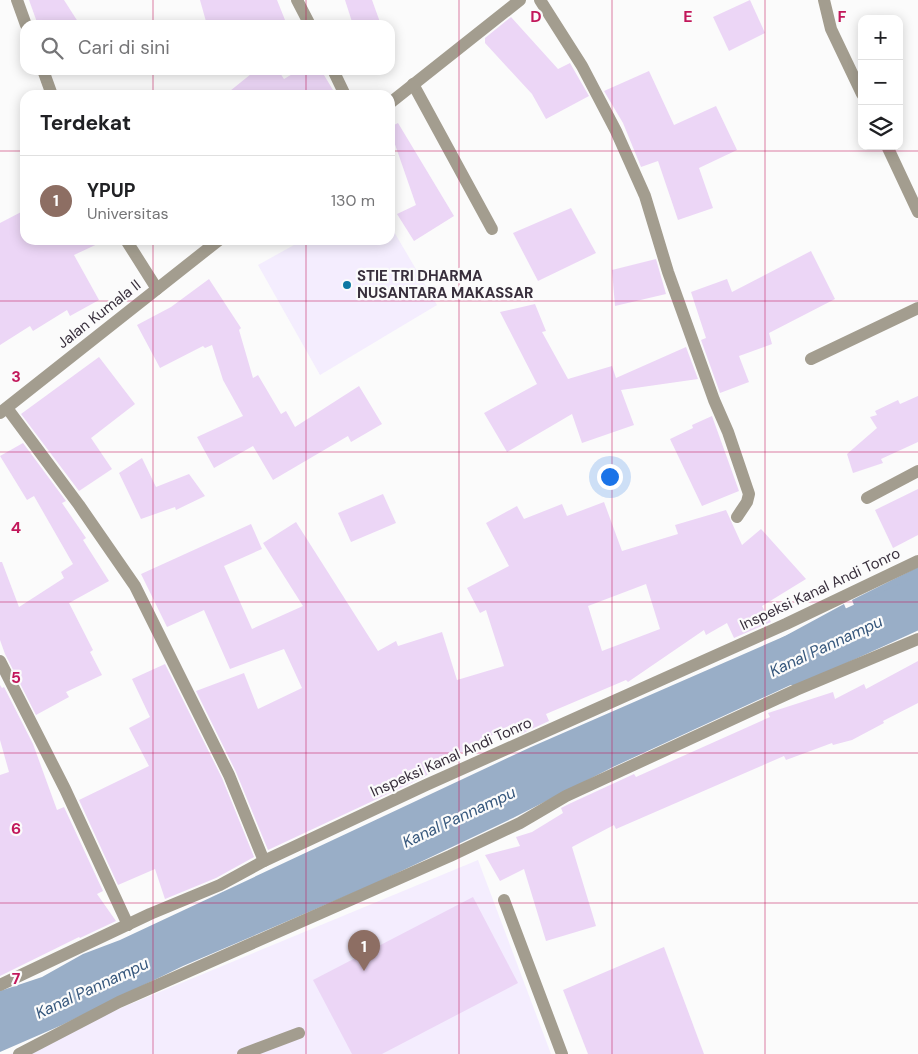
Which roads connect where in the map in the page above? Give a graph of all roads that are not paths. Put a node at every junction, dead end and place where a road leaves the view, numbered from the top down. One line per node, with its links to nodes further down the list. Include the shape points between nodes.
1 (17, 0): 6 (street)
2 (297, 0): 7 (street)
3 (520, 0): 10 (street)
4 (540, 0): 26 (street, via 582,66 645,196 668,272 749,494)
5 (824, 0): 11 (street, via 831,29)
6 (24, 20)
7 (307, 20)
8 (45, 75): 12 (street)
9 (336, 75): 13 (street)
10 (413, 84): 14 (street); 17 (street)
11 (858, 86)
12 (50, 90)
13 (343, 90)
14 (395, 99)
15 (889, 150): 16 (street)
16 (918, 212)
17 (492, 229)
18 (129, 245): 20 (street)
19 (213, 245): 20 (street, Jalan Kumala II)
20 (157, 289): 23 (street, Jalan Kumala II)
21 (918, 308): 22 (street)
22 (811, 359)
23 (4, 411): 30 (street, via 79,506 134,586 229,775)
24 (918, 471): 25 (street)
25 (867, 498)
26 (737, 516)
27 (918, 561): 30 (street, Inspeksi Kanal Andi Tonro)
28 (918, 639): 35 (street, via 796,690 610,775 520,823 119,1002)
29 (0, 661): 32 (street, via 65,789)
30 (264, 861): 32 (street, Inspeksi Kanal Andi Tonro, via 220,885)
31 (504, 900): 37 (street)
32 (128, 925): 33 (street, Inspeksi Kanal Andi Tonro)
33 (0, 985)
34 (299, 1034): 36 (street)
35 (19, 1054)
36 (243, 1054)
37 (562, 1054)

